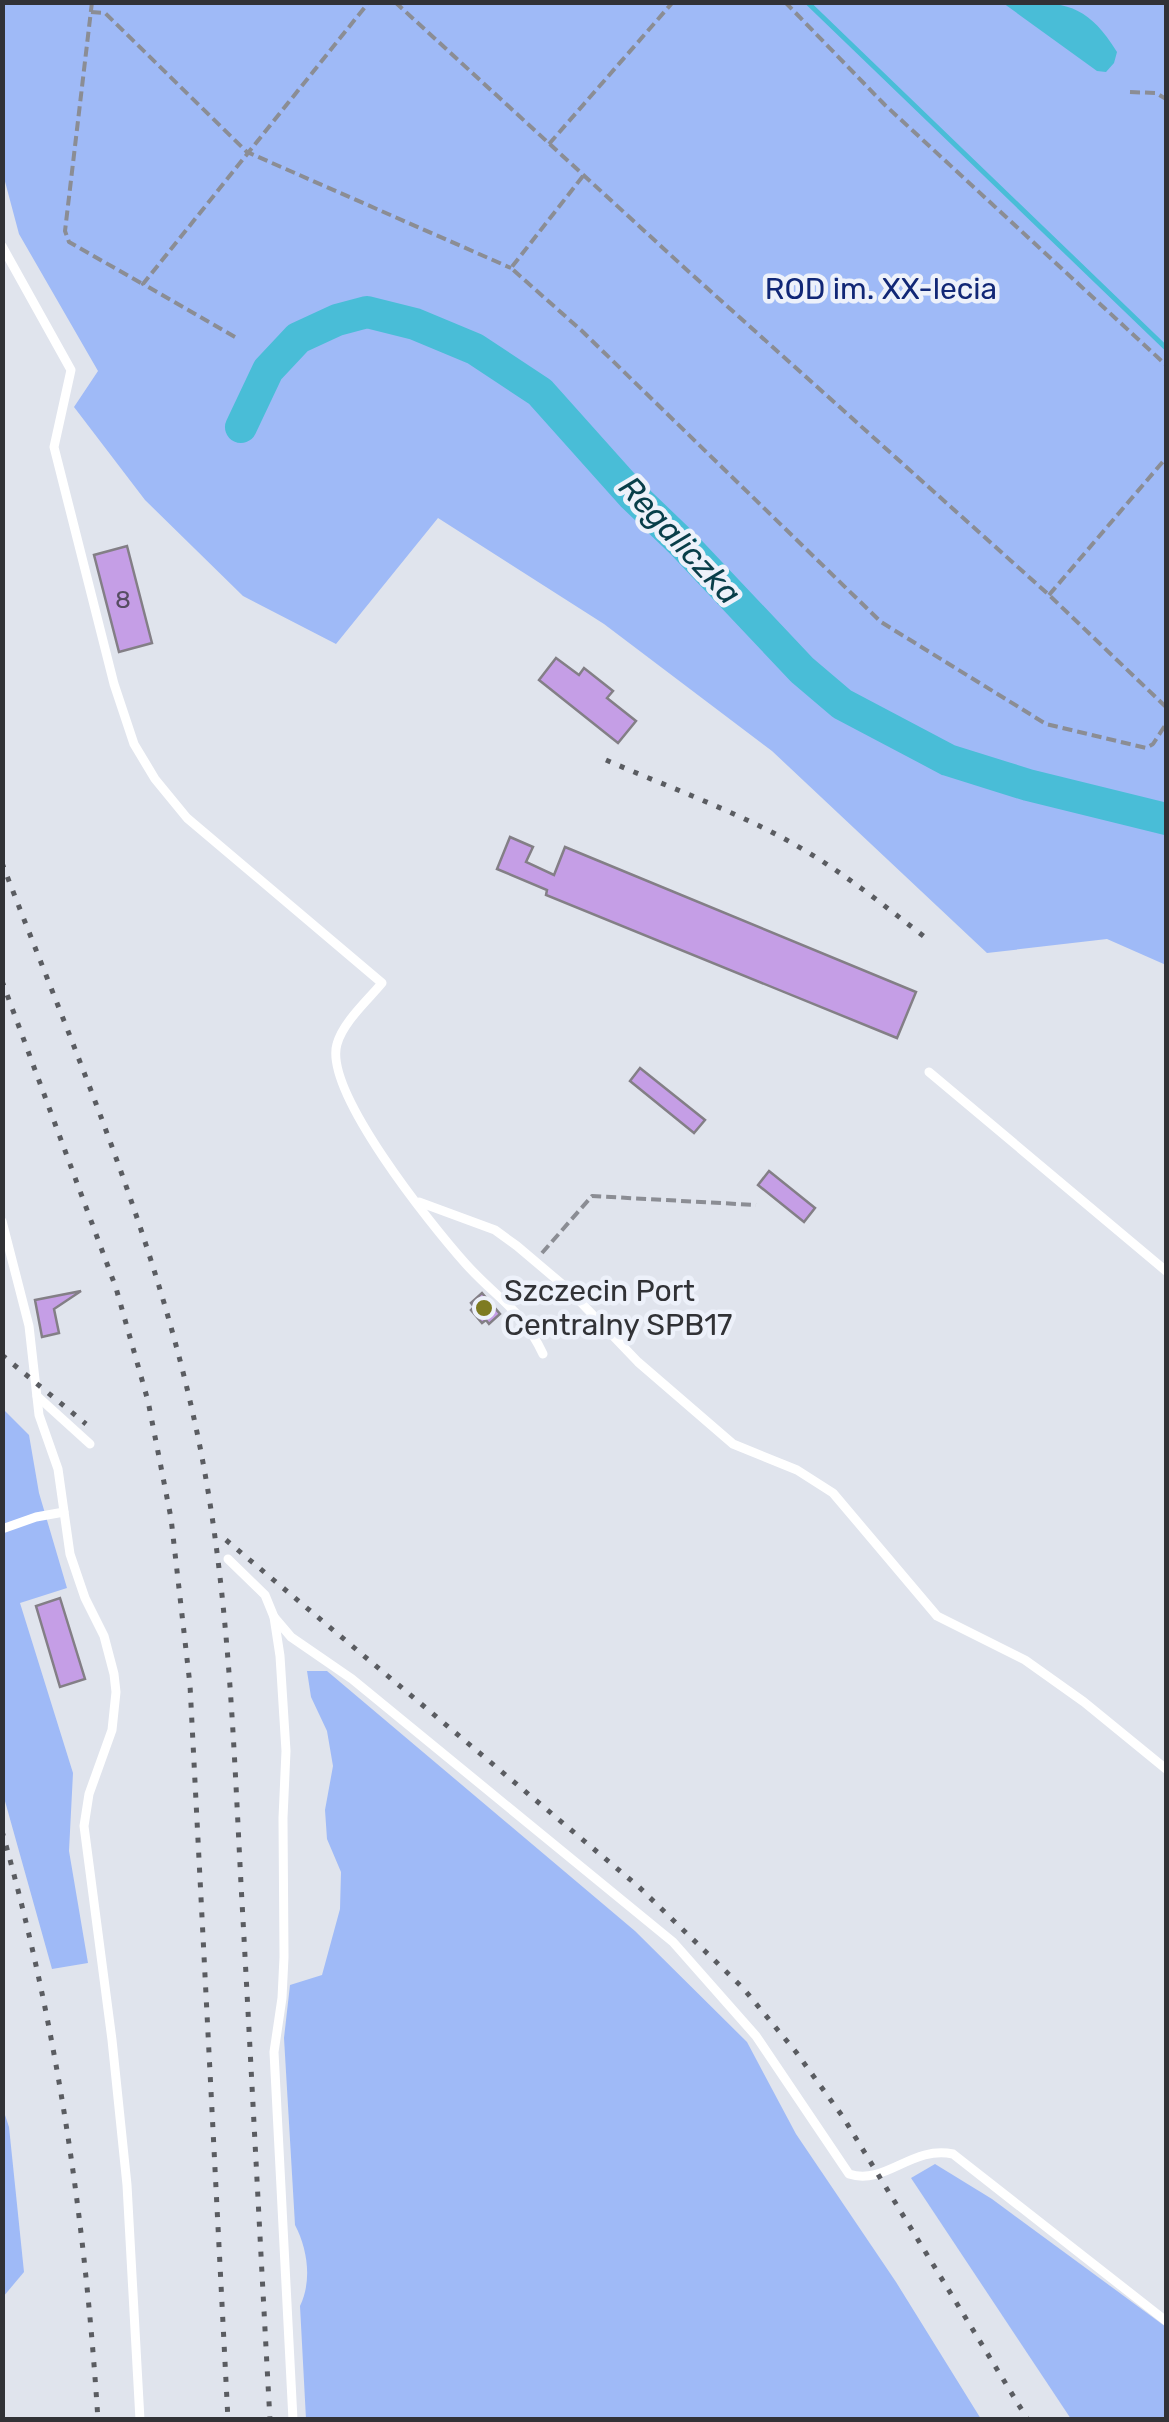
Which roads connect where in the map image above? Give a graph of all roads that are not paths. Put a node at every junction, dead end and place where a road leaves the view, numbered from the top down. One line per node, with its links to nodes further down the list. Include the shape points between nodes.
1 (2, 246): 3 (lane, via 71,370 54,447 134,744 187,818 382,983 340,1036 335,1066 375,1144)
2 (929, 1072): 5 (lane)
3 (418, 1202): 6 (lane, via 460,1258 527,1322); 13 (lane, via 496,1230 536,1260 733,1444 834,1493 937,1616 1038,1669)
4 (2, 1220): 7 (lane, via 29,1326)
5 (1166, 1272)
6 (543, 1354)
7 (35, 1394): 8 (lane); 9 (lane)
8 (90, 1444)
9 (64, 1512): 10 (lane); 15 (lane, via 74,1571 104,1636 116,1692 84,1838 126,2170)
10 (2, 1529)
11 (228, 1559): 12 (lane, via 259,1586)
12 (274, 1617): 14 (lane, via 673,1942 756,2036 849,2174 870,2176 926,2152 953,2154); 16 (lane, via 286,1750 283,1980 274,2052)
13 (1166, 1769)
14 (1166, 2321)
15 (140, 2420)
16 (293, 2420)

